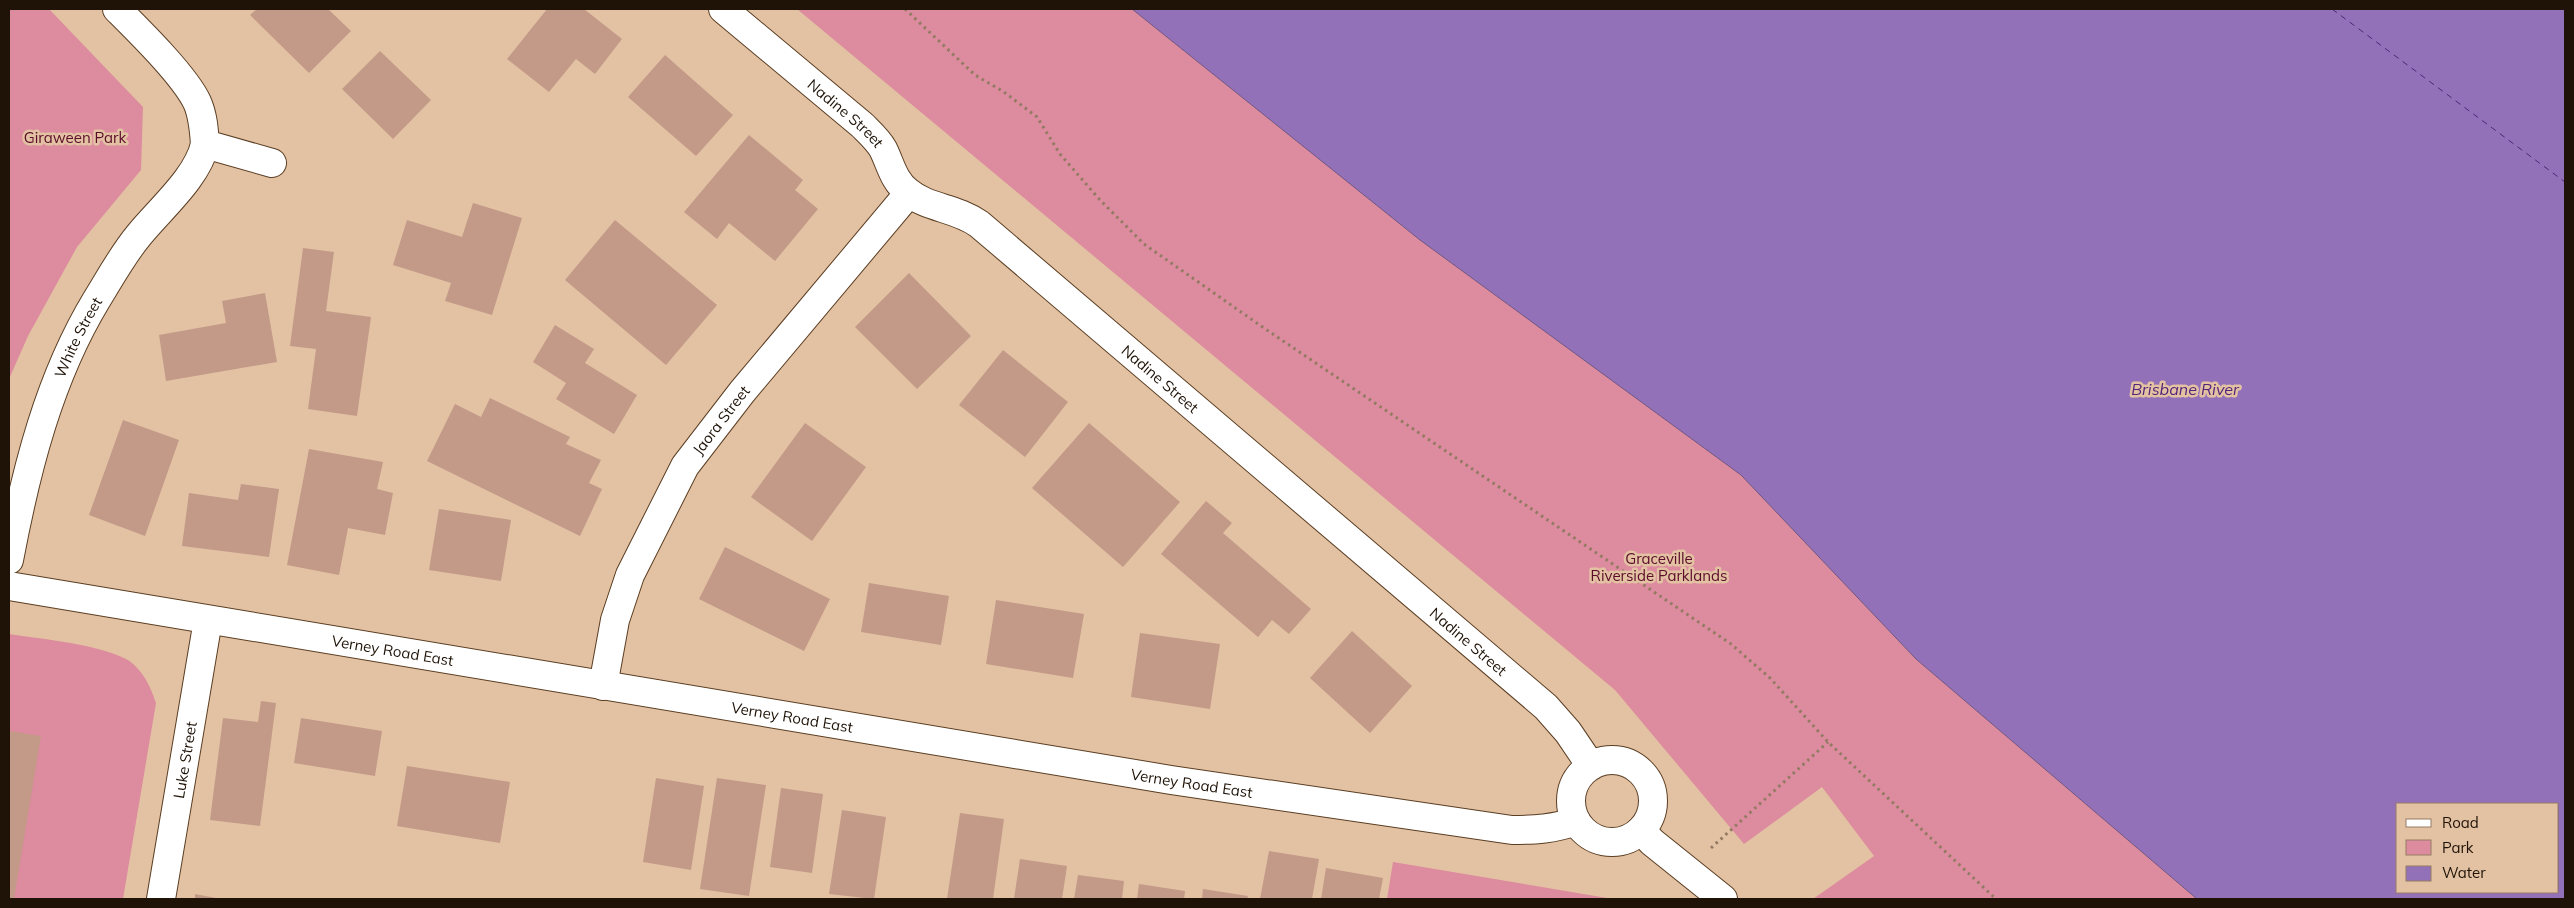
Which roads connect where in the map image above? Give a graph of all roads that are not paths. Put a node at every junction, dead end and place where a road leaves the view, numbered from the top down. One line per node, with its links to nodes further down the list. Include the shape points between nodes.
1 (116, 9): 3 (street, White Street, via 186,84 202,118)
2 (723, 9): 5 (street, Nadine Street, via 862,125 882,148 895,179)
3 (205, 144): 4 (street); 6 (street, White Street, via 196,168 137,237 96,300 68,353 31,459)
4 (272, 163)
5 (909, 193): 9 (street, Jaora Street, via 742,392 685,466 630,575 615,620); 10 (street, Nadine Street, via 927,203 959,212 979,224 1546,707)
6 (9, 560)
7 (9, 586): 8 (street, Verney Road East)
8 (208, 620): 9 (street, Verney Road East); 13 (street, Luke Street)
9 (603, 686): 11 (street, Verney Road East, via 1171,780 1487,826 1540,830)
10 (1591, 766): 11 (street, via 1574,784 1571,796); 12 (street, via 1617,760 1630,764 1648,782 1653,794 1653,807 1649,820)
11 (1576, 821): 12 (street, via 1583,831 1606,841 1631,838)
12 (1640, 830): 14 (street)
13 (161, 899)
14 (1722, 899)

